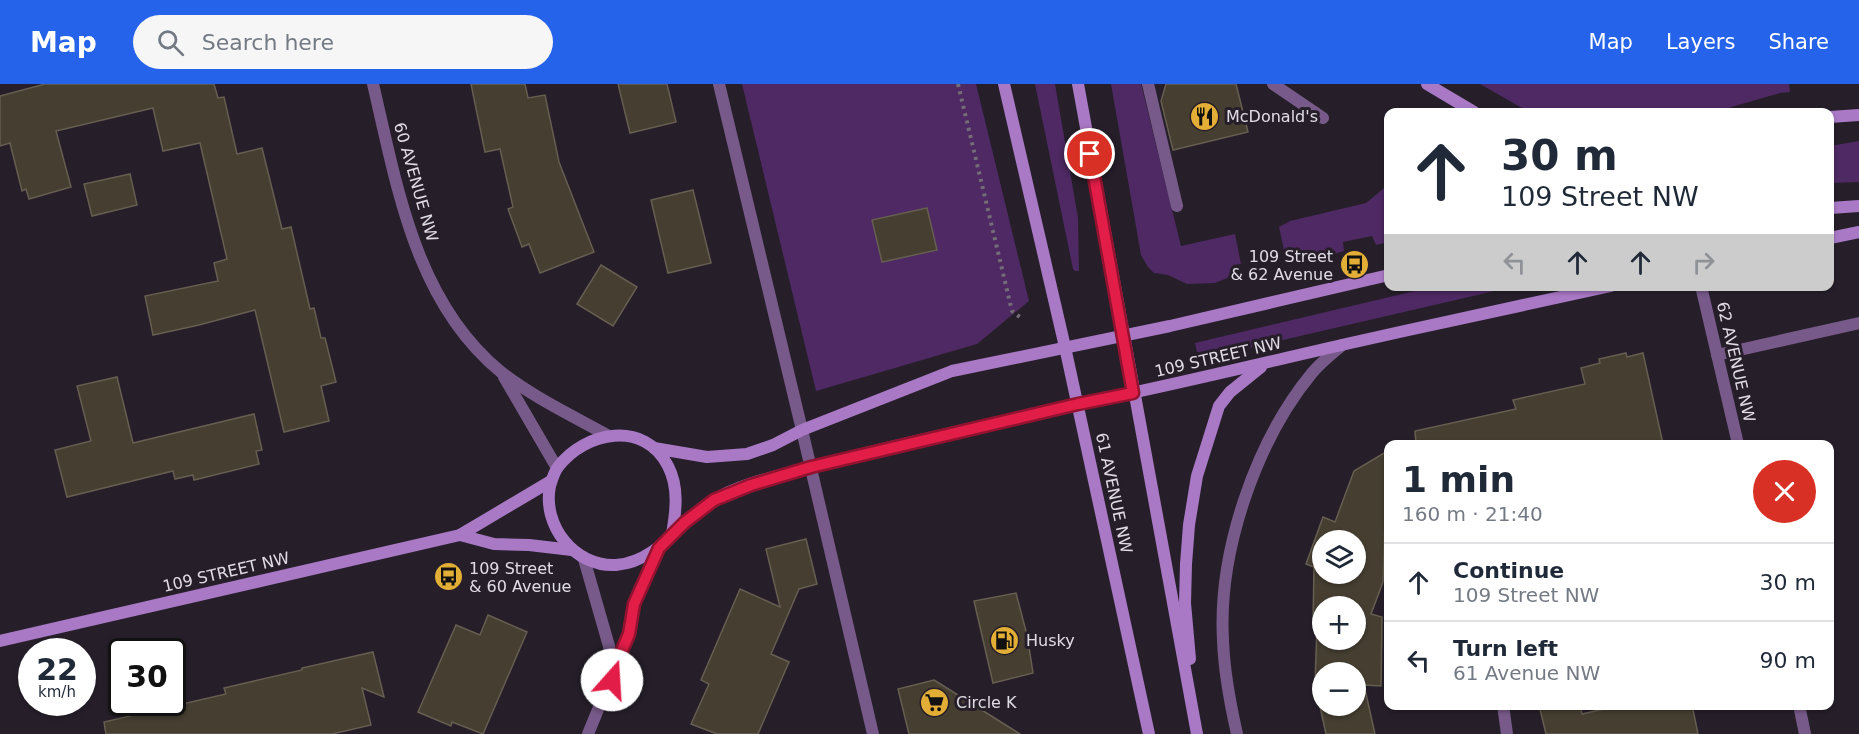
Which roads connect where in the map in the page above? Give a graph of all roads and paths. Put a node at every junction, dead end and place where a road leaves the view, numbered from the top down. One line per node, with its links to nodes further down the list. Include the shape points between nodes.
1 (373, 84): 28 (street, 60 AVENUE NW, via 409,229 424,265 444,308 469,341)
2 (719, 84): 31 (street)
3 (958, 84): 21 (path, via 1012,311)
4 (1004, 84): 25 (main road, 61 AVENUE NW)
5 (1078, 84): 23 (main road)
6 (1148, 84): 13 (street)
7 (1273, 84): 12 (street)
8 (1427, 84): 9 (main road)
9 (1467, 108)
10 (1859, 115): 11 (main road)
11 (1834, 117)
12 (1323, 118)
13 (1177, 206)
14 (1859, 206): 15 (main road)
15 (1834, 208)
16 (1859, 232): 17 (main road)
17 (1834, 237)
18 (1384, 276): 23 (main road)
19 (1588, 291): 24 (main road, 109 STREET NW)
20 (1702, 291): 26 (street, 62 AVENUE NW)
21 (1021, 318)
22 (1859, 323): 26 (street)
23 (1123, 335): 25 (main road); 29 (main road)
24 (1342, 345): 27 (main road, 109 STREET NW); 51 (street, via 1313,371 1279,423 1247,491 1235,530 1224,599 1223,639)
25 (1065, 347): 30 (main road, 61 AVENUE NW); 31 (main road, via 952,371)
26 (1717, 355): 33 (street, 62 AVENUE NW)
27 (1268, 363): 29 (main road, 109 STREET NW); 47 (main road, via 1230,392 1220,406 1197,476 1189,525 1185,603)
28 (500, 371): 32 (street, 60 AVENUE NW, via 534,395); 36 (street, 60 AVENUE NW)
29 (1133, 393): 30 (main road, 109 STREET NW); 47 (main road)
30 (1078, 404): 35 (main road, 109 STREET NW); 50 (main road, 61 AVENUE NW)
31 (802, 430): 34 (main road, via 747,454 706,457); 35 (street)
32 (607, 435): 34 (main road, via 639,439); 36 (main road, via 584,445)
33 (1737, 440)
34 (654, 448): 38 (main road, via 668,465 675,488)
35 (811, 467): 38 (main road, 109 STREET NW, via 714,500); 49 (street)
36 (557, 468): 37 (main road)
37 (551, 481): 39 (main road, 109 STREET NW); 41 (main road, via 550,516 557,532)
38 (672, 534): 40 (main road)
39 (460, 535): 41 (main road, 109 STREET NW, via 494,544); 43 (main road, 109 STREET NW)
40 (659, 548): 42 (main road, via 641,559 616,565); 44 (street, via 634,604 629,634)
41 (572, 549): 42 (main road)
42 (584, 559): 44 (street)
43 (0, 641)
44 (615, 667): 48 (street)
45 (1504, 710): 52 (street)
46 (1800, 710): 53 (street)
47 (1196, 731)
48 (588, 734)
49 (873, 734)
50 (1149, 734)
51 (1237, 734)
52 (1507, 734)
53 (1805, 734)

